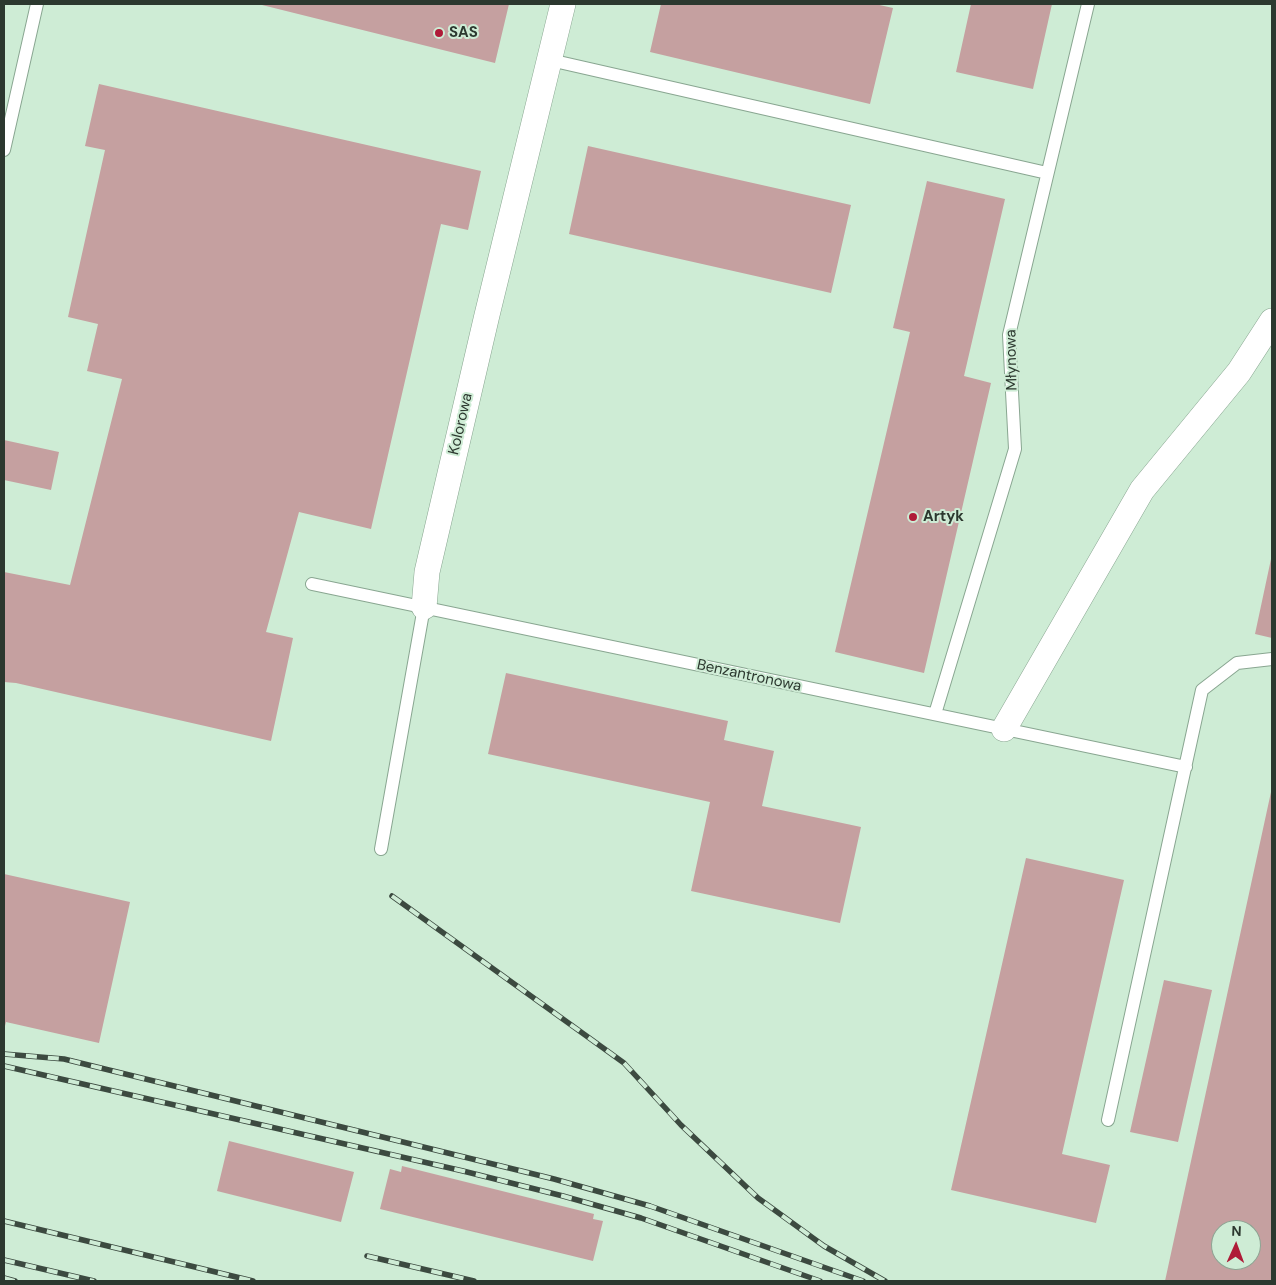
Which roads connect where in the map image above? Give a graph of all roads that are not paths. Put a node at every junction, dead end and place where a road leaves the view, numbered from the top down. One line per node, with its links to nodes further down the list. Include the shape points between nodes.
1 (37, 4): 5 (lane)
2 (563, 4): 4 (street, Kolorowa)
3 (1088, 4): 6 (lane, Młynowa)
4 (550, 60): 6 (lane); 9 (street, Kolorowa, via 486,315 427,572)
5 (4, 150)
6 (1046, 173): 11 (lane, Młynowa, via 1009,334 1015,448)
7 (1272, 321): 12 (street, via 1239,372 1142,490)
8 (312, 584): 9 (lane, Benzantronowa)
9 (424, 608): 11 (lane, Benzantronowa); 14 (lane, Kolorowa)
10 (1272, 659): 13 (lane, via 1237,663 1202,690)
11 (935, 714): 12 (lane, Benzantronowa)
12 (1004, 729): 13 (lane, Benzantronowa)
13 (1186, 767): 15 (lane)
14 (381, 849)
15 (1108, 1120)

